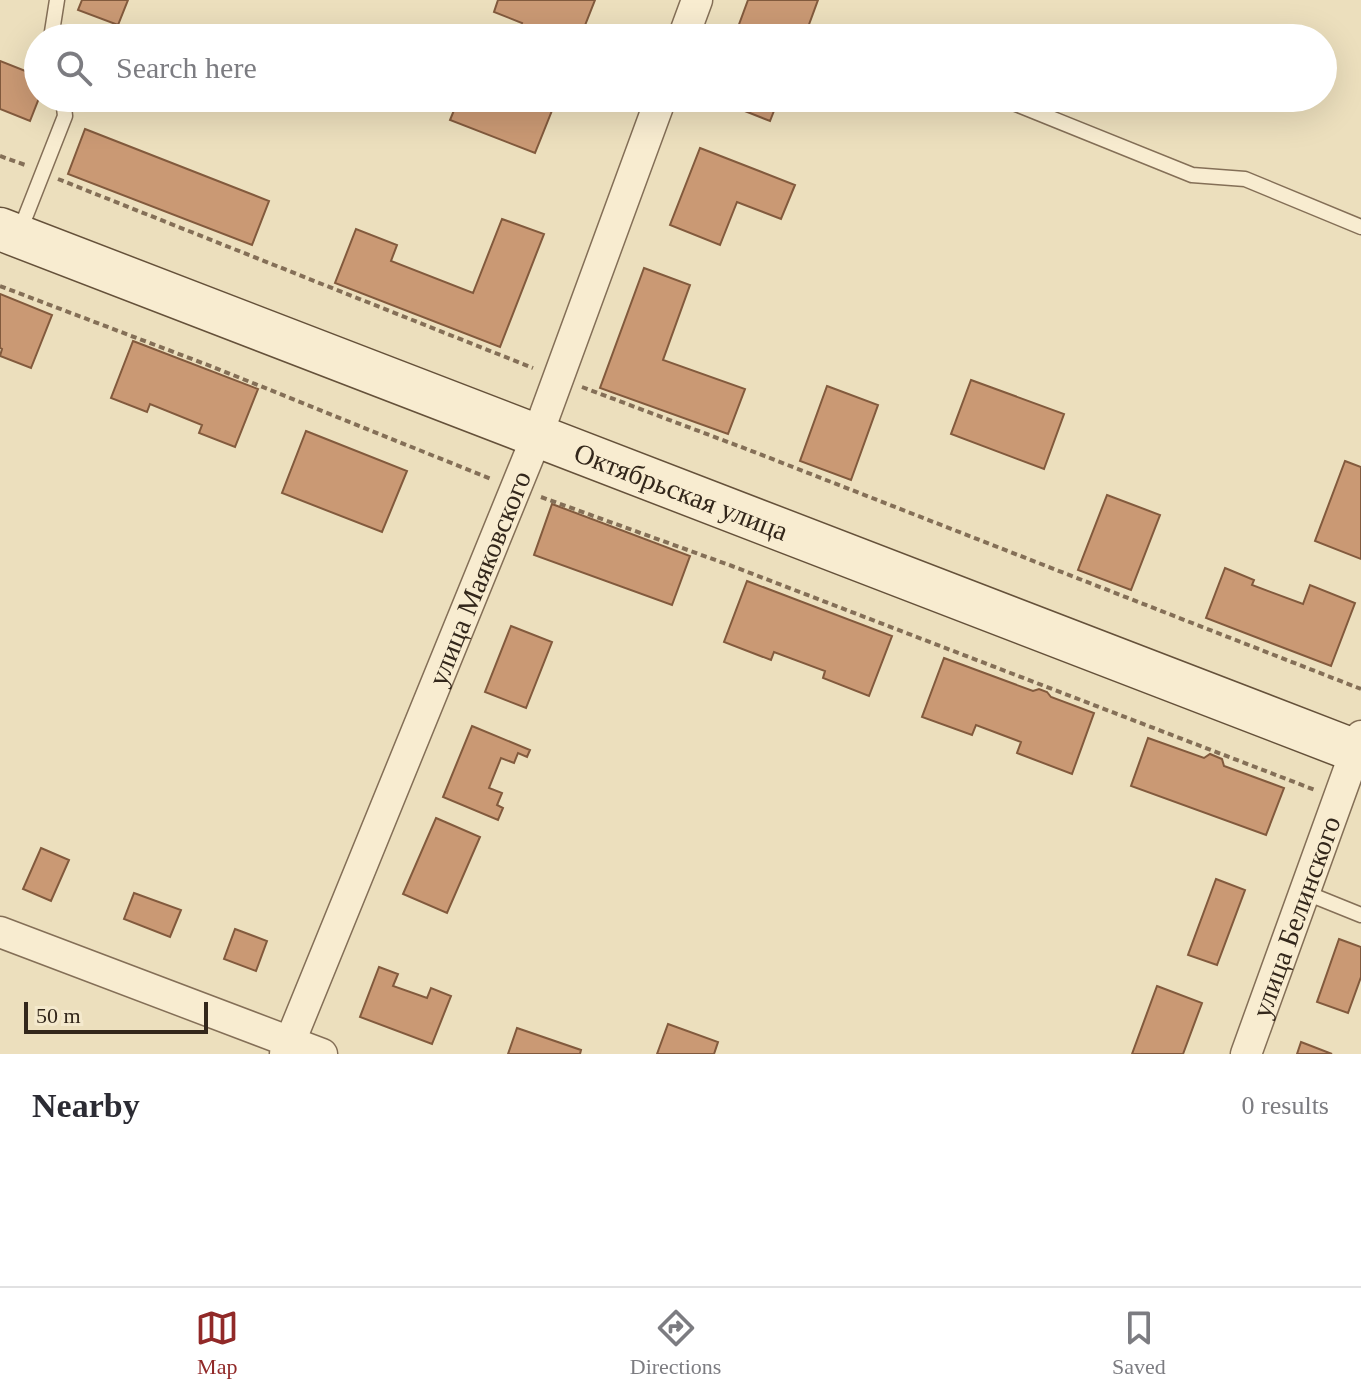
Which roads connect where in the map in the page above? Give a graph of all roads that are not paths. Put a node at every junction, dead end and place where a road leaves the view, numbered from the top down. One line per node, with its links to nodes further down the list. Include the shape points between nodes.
1 (57, 0): 3 (lane)
2 (697, 0): 4 (street)
3 (53, 24)
4 (688, 24)
5 (65, 112): 9 (lane, via 43,173)
6 (656, 112): 10 (street, улица Маяковского)
7 (1036, 112): 8 (lane, via 1192,175 1245,179)
8 (1361, 227)
9 (9, 232): 10 (main road, Октябрьская улица)
10 (537, 436): 11 (main road, Октябрьская улица); 15 (street, улица Маяковского)
11 (1359, 747): 12 (street, улица Белинского)
12 (1304, 892): 13 (lane); 17 (street, улица Белинского)
13 (1361, 915)
14 (0, 932): 15 (street)
15 (287, 1048): 16 (street)
16 (322, 1054)
17 (1246, 1054)

